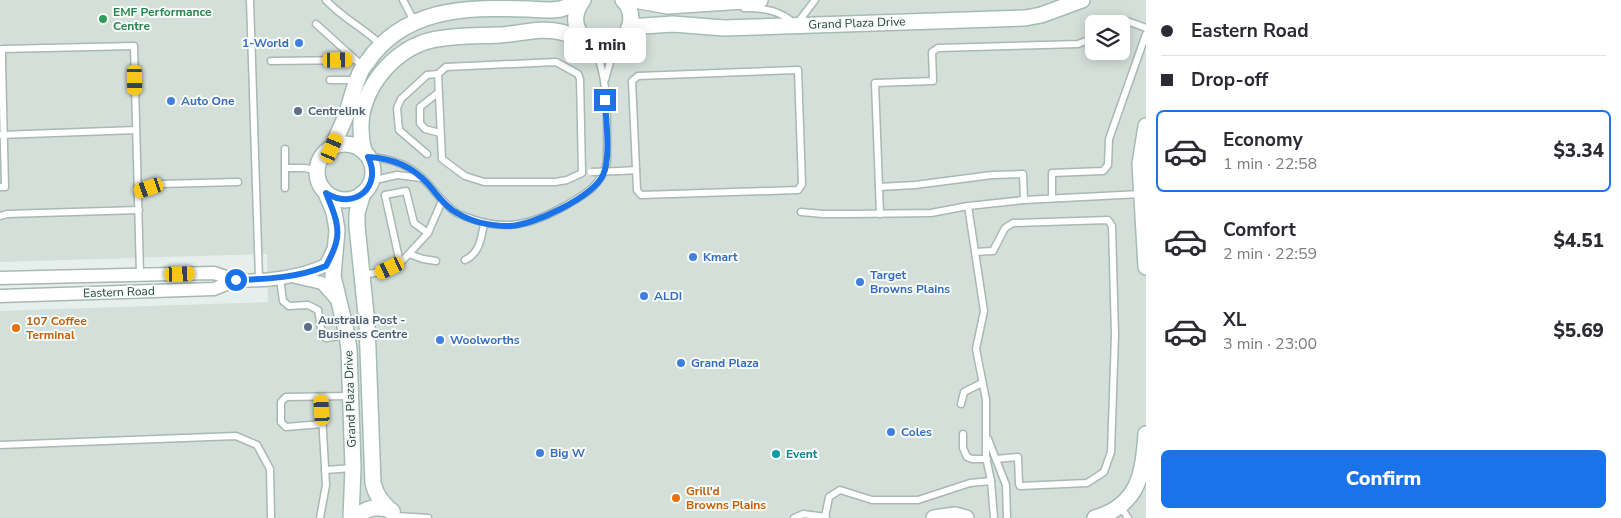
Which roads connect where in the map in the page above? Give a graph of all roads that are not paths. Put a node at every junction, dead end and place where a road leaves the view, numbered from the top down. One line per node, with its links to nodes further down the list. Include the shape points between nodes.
1 (250, 0): 73 (lane)
2 (326, 0): 22 (lane)
3 (403, 0): 13 (lane)
4 (582, 0): 12 (street, via 552,10); 21 (street, via 577,8 576,26)
5 (623, 0): 18 (street, via 630,10 631,19)
6 (634, 0): 10 (street, via 668,6)
7 (760, 0): 11 (street)
8 (815, 0): 16 (lane)
9 (1082, 0): 16 (street, Grand Plaza Drive, via 1025,18)
10 (684, 2): 11 (street)
11 (719, 2): 16 (lane, via 729,8 764,8 786,16)
12 (518, 4): 13 (street, via 442,12)
13 (414, 21): 22 (street)
14 (1130, 22): 17 (lane)
15 (316, 24): 25 (lane)
16 (796, 25): 18 (street, Grand Plaza Drive, via 724,28 674,24)
17 (1146, 28)
18 (626, 33): 21 (street, Grand Plaza Drive, via 608,46); 28 (lane, via 613,52)
19 (1146, 34): 52 (lane, via 1109,139 1108,165 1103,171 1052,173)
20 (1085, 41): 46 (lane, via 938,48 932,52 932,81 875,83)
21 (589, 42): 28 (lane, via 596,51); 36 (street, via 561,32 532,31 450,36 409,49 391,62 370,93 361,124)
22 (381, 45): 25 (street)
23 (271, 60): 25 (lane)
24 (1, 64): 31 (lane, via 2,49 134,46); 33 (lane)
25 (358, 69): 27 (lane); 34 (street, via 346,116)
26 (438, 74): 29 (lane); 37 (lane, via 427,75 401,99 397,108 399,130); 41 (lane, via 446,67 556,62 578,74)
27 (330, 80)
28 (604, 83): 60 (lane, via 607,162 599,181 581,197 533,221 510,226)
29 (439, 92): 32 (lane); 32 (lane, via 420,107 420,123 425,129)
30 (1146, 126): 51 (street, via 1140,164)
31 (136, 130): 33 (lane); 48 (lane)
32 (440, 133): 41 (lane, via 442,159 465,176 484,182 555,182)
33 (2, 135): 45 (lane, via 5,187)
34 (332, 148): 36 (street, via 348,145); 40 (street, via 324,154)
35 (285, 149): 38 (lane)
36 (366, 154): 42 (lane, via 414,170); 43 (street, via 373,172)
37 (427, 154)
38 (285, 168): 40 (lane); 47 (lane)
39 (636, 170): 39 (lane, via 632,81 638,76 798,70 802,184 798,190 641,195 637,190); 41 (lane, bridge)
40 (317, 171): 49 (street)
41 (582, 173)
42 (422, 178): 43 (lane, via 397,175); 54 (lane)
43 (372, 180): 50 (street)
44 (238, 182): 48 (lane, via 160,184)
45 (0, 187)
46 (879, 187): 53 (lane, via 1023,174); 58 (lane)
47 (285, 188)
48 (138, 192): 56 (lane)
49 (326, 193): 50 (street, via 348,200); 62 (street, Grand Plaza Drive, via 338,230)
50 (363, 193): 70 (street, Grand Plaza Drive, via 356,219)
51 (1141, 194): 52 (lane); 68 (street)
52 (1052, 198): 53 (lane)
53 (1024, 200): 55 (lane)
54 (442, 201): 60 (lane, via 456,213); 61 (lane)
55 (968, 206): 58 (lane, via 931,213); 63 (lane)
56 (138, 210): 59 (lane); 69 (lane)
57 (801, 212): 58 (lane)
58 (880, 214)
59 (0, 216)
60 (484, 224): 65 (lane, via 478,249)
61 (428, 233): 64 (lane); 67 (lane, via 414,223 406,191 385,195)
62 (336, 243): 71 (street, Eastern Road, via 326,266); 76 (street, Grand Plaza Drive, via 333,276)
63 (975, 252): 78 (lane, via 984,311 976,349); 88 (lane, via 992,251 1005,228 1013,223 1108,220 1112,226 1115,335 1111,452 1104,472 1087,483 1020,486 1018,457)
64 (409, 254): 66 (lane); 67 (lane)
65 (465, 260)
66 (436, 261)
67 (400, 263): 70 (lane, via 380,272)
68 (1146, 268)
69 (140, 274): 72 (street, Eastern Road); 74 (street, Eastern Road, via 214,273)
70 (362, 275): 93 (street, Grand Plaza Drive, via 367,324 372,483 378,499)
71 (286, 277): 73 (street, Eastern Road); 76 (street, Eastern Road, via 322,283); 77 (lane, via 283,301 289,306 308,305 318,310 322,335 326,338)
72 (0, 278)
73 (259, 279): 74 (street, Eastern Road)
74 (236, 280): 75 (street, Eastern Road, via 214,289)
75 (0, 296)
76 (339, 302): 77 (street, Grand Plaza Drive)
77 (347, 335): 79 (street, Grand Plaza Drive)
78 (982, 383): 81 (lane, via 964,392); 85 (lane)
79 (350, 396): 80 (lane); 89 (street, Grand Plaza Drive)
80 (321, 397): 82 (lane); 82 (lane, via 286,397 281,402 281,422 286,427)
81 (961, 404)
82 (322, 424): 90 (lane)
83 (963, 434): 87 (lane, via 967,457)
84 (1146, 434): 92 (street, via 1143,466)
85 (987, 435): 87 (lane); 88 (lane)
86 (0, 445): 95 (lane, via 236,436 257,445 270,469)
87 (987, 459): 91 (lane)
88 (996, 459): 103 (lane, via 1006,485)
89 (353, 468): 90 (lane); 97 (street, Grand Plaza Drive)
90 (325, 470): 96 (lane, via 326,485)
91 (991, 481): 94 (lane, via 970,483 918,500 872,500 840,490 829,497); 102 (lane)
92 (1124, 512): 104 (street)
93 (396, 515): 97 (street, via 385,508 369,508); 98 (lane)
94 (826, 517): 99 (lane, via 803,514)
95 (271, 518)
96 (320, 518)
97 (353, 518)
98 (428, 518)
99 (794, 518)
100 (934, 518): 101 (street, via 955,515)
101 (966, 518)
102 (994, 518)
103 (1007, 518)
104 (1095, 518)

